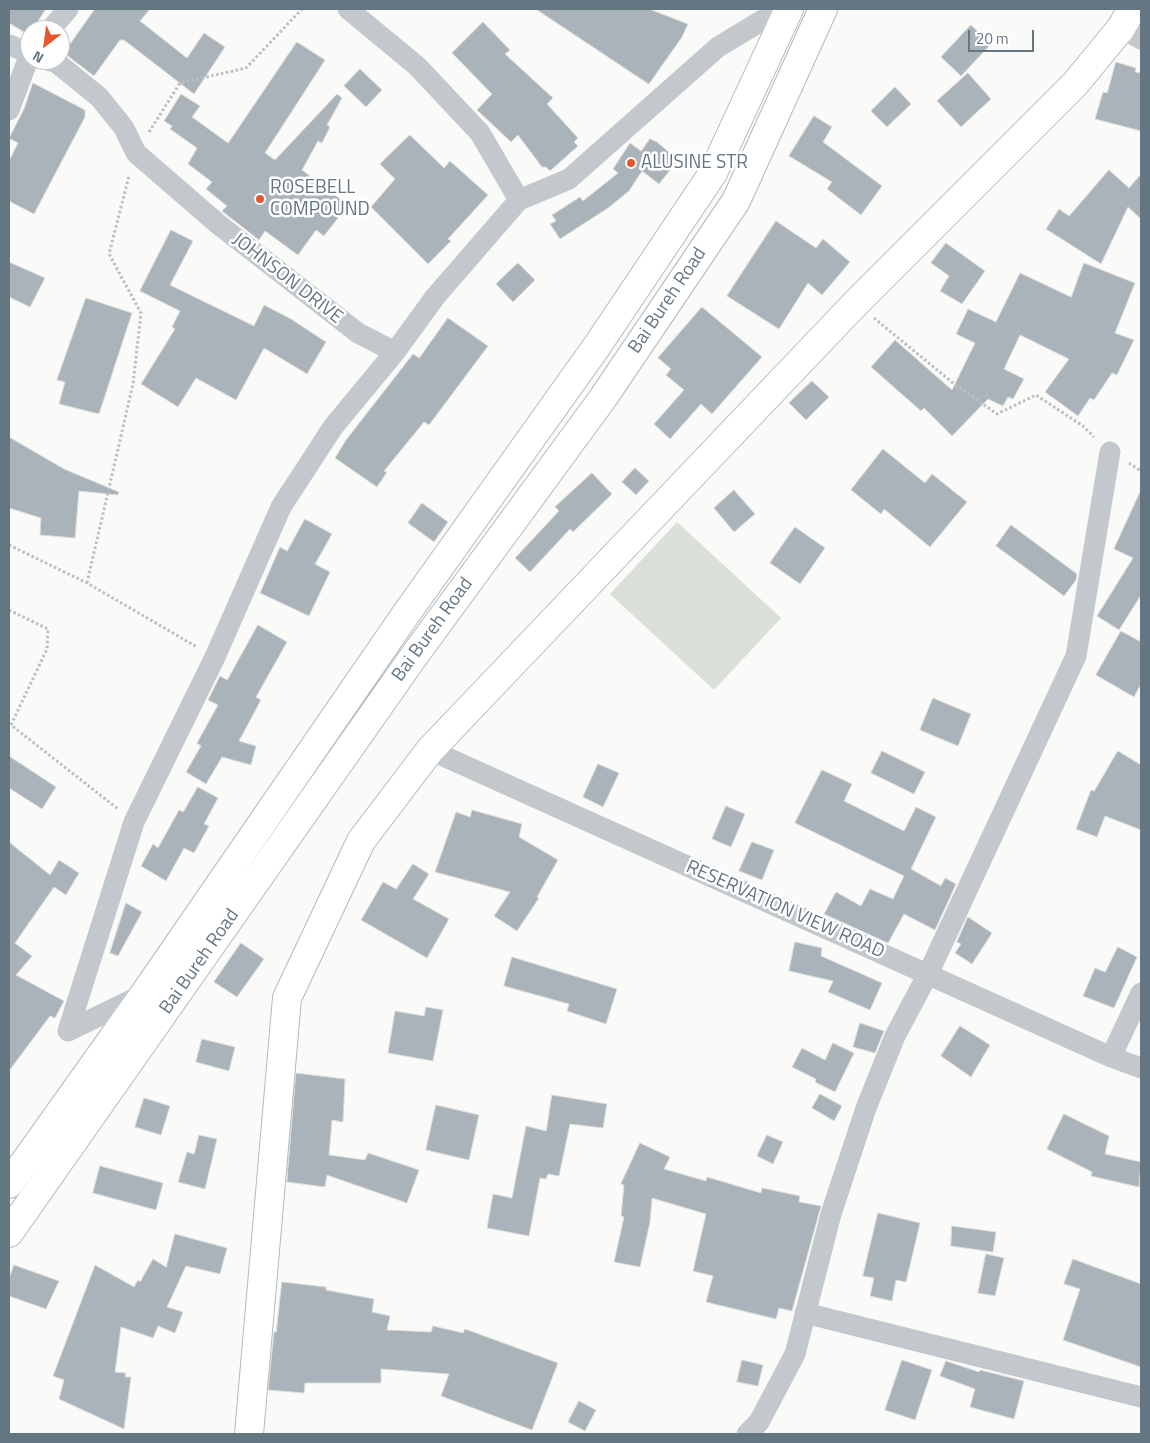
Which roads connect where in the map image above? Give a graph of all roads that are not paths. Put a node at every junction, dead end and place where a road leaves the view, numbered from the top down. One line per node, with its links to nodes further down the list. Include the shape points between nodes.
1 (68, 9): 6 (street)
2 (348, 9): 11 (street, via 417,66 480,134)
3 (781, 9): 11 (street, via 718,47 569,178)
4 (789, 9): 16 (main road, Bai Bureh Road, via 713,173 597,346 406,614)
5 (823, 9): 21 (main road, Bai Bureh Road, via 736,201 603,398 414,656)
6 (59, 20)
7 (1132, 25): 14 (main road, via 855,304)
8 (24, 70): 10 (street)
9 (65, 70): 12 (street, JOHNSON DRIVE, via 99,97 124,128 136,153 218,224 358,333)
10 (9, 110)
11 (519, 200): 12 (street, via 435,297)
12 (396, 352): 16 (street, via 333,427 281,507 215,656 134,822 68,1031)
13 (1110, 452): 15 (street, via 1076,656)
14 (430, 750): 15 (street, RESERVATION VIEW ROAD); 24 (main road, via 361,841 287,998)
15 (928, 974): 18 (street, RESERVATION VIEW ROAD); 22 (street, via 895,1036 866,1108 831,1214)
16 (145, 993): 20 (main road, Bai Bureh Road)
17 (1141, 993): 18 (street)
18 (1111, 1057): 19 (street, RESERVATION VIEW ROAD)
19 (1141, 1068)
20 (9, 1184)
21 (9, 1233)
22 (805, 1313): 23 (street); 25 (street, via 795,1354 759,1422)
23 (1141, 1397)
24 (249, 1434)
25 (747, 1434)

